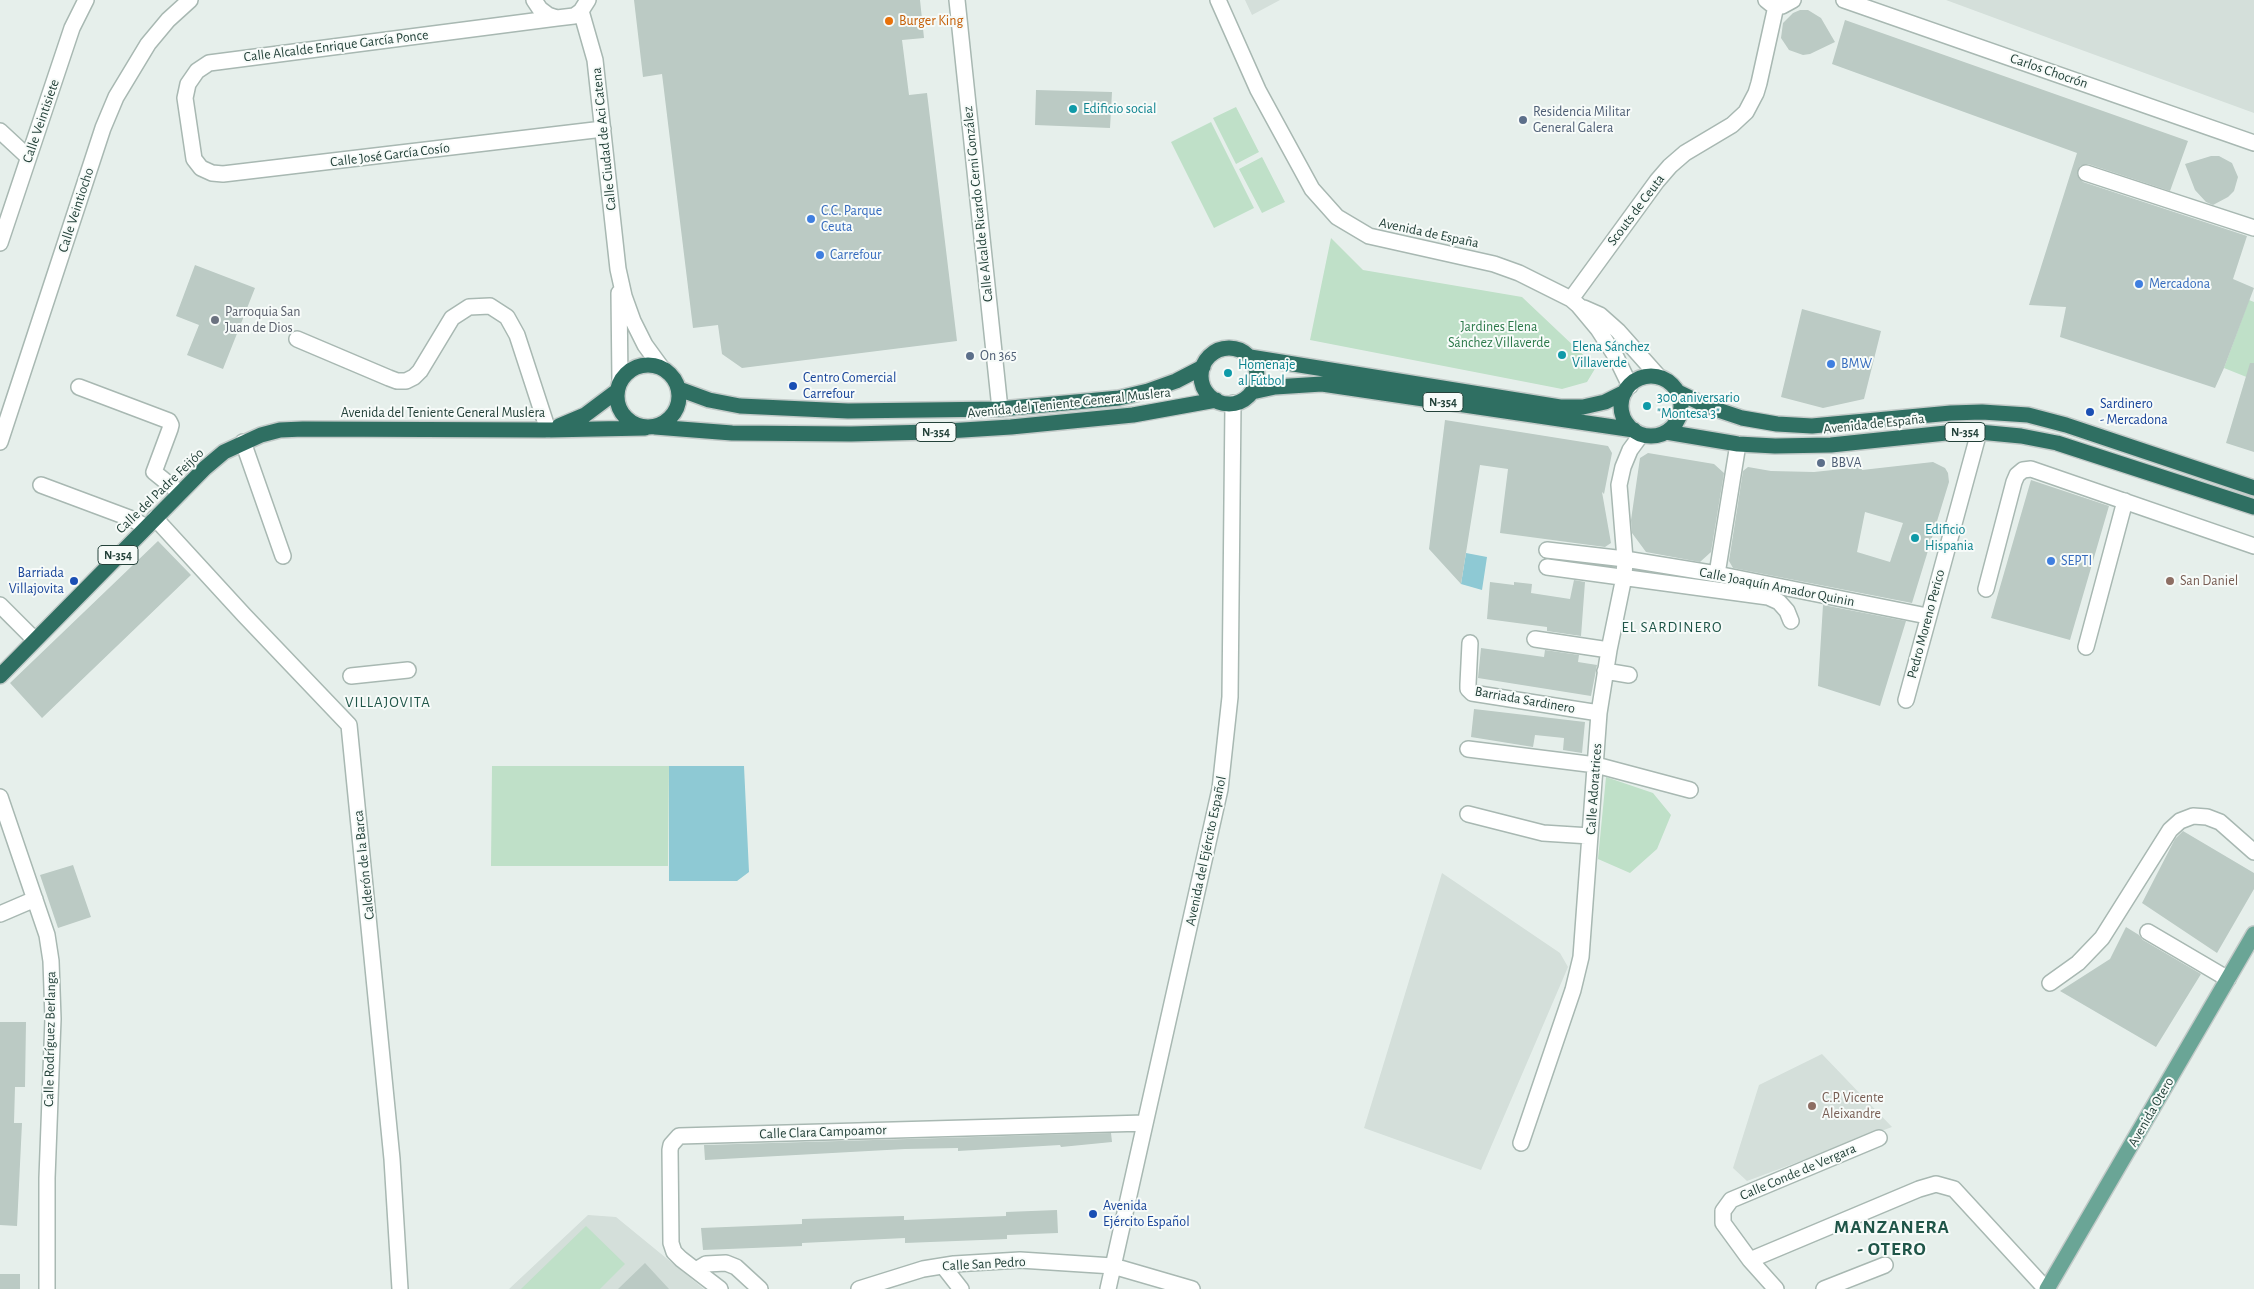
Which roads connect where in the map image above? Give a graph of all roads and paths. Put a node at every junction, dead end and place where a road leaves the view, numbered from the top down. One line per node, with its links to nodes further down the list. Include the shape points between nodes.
1 (86, 0): 15 (street, Calle Veintisiete, via 72,28)
2 (190, 0): 40 (street, Calle Veintiocho, via 148,44 109,113)
3 (534, 0): 10 (street, via 540,9)
4 (957, 0): 34 (street, Calle Alcalde Ricardo Cerni González)
5 (1218, 0): 20 (street, Avenida de España, via 1258,90 1312,189 1337,217 1352,228 1378,239 1494,264 1519,273)
6 (1793, 0): 8 (street, via 1782,6)
7 (1844, 0): 13 (street, Carlos Chocrón)
8 (1771, 3): 20 (street, Scouts de Ceuta, via 1759,83 1746,112 1670,166)
9 (584, 6): 10 (street, Calle Alcalde Enrique García Ponce, via 574,16); 11 (street, Calle Ciudad de Aci Catena, via 595,60)
10 (557, 18): 14 (street, Calle Alcalde Enrique García Ponce, via 210,63 197,71 188,84 185,98)
11 (602, 129): 14 (street, Calle José García Cosío, via 223,174 201,168); 19 (street, Calle Ciudad de Aci Catena)
12 (0, 131): 15 (street)
13 (2254, 143)
14 (191, 148)
15 (28, 157): 18 (street, Calle Veintisiete)
16 (2086, 173): 17 (street)
17 (2254, 228)
18 (0, 243)
19 (618, 269): 23 (street, Calle Ciudad de Aci Catena, via 633,321); 26 (street, Calle Ciudad de Aci Catena)
20 (1574, 302): 25 (street, Avenida de España, via 1600,315 1618,330); 29 (street, Avenida de España, via 1608,343)
21 (297, 339): 36 (street, via 389,378 406,381 420,371 452,318 469,307 490,306 507,317 517,335)
22 (1250, 357): 24 (highway, N-354, via 1236,348 1219,350 1206,360); 29 (highway, N-354, via 1560,407 1583,407 1605,402); 30 (highway, via 1257,374)
23 (661, 367): 26 (highway, N-354, via 633,368); 28 (highway, via 669,372)
24 (1203, 367): 32 (highway, via 1203,386); 34 (highway, Avenida del Teniente General Muslera / N-354, via 1169,383 1119,398)
25 (1659, 377): 29 (highway, N-354, via 1644,378); 31 (highway, N-354)
26 (618, 386): 35 (highway, N-354, via 617,401 623,415 635,425); 36 (highway, N-354, via 585,415)
27 (79, 387): 45 (street, via 170,421 170,430 154,472)
28 (679, 389): 34 (highway, Avenida del Teniente General Muslera / N-354, via 709,400 740,406 848,411); 35 (highway, via 677,409 672,417)
29 (1627, 389): 37 (highway, via 1622,408 1628,425)
30 (1252, 392): 33 (highway, N-354); 37 (highway, N-354, via 1322,384)
31 (1678, 392): 38 (highway, via 1679,418); 44 (highway, Avenida de España / N-354, via 1742,418 1777,424 1812,426 1951,413 2028,415)
32 (1216, 400): 33 (highway, N-354); 35 (highway, Avenida del Teniente General Muslera / N-354, via 1125,416 1011,428 931,432 738,433)
33 (1233, 403): 85 (street, Avenida del Ejército Español, via 1227,743 1212,834)
34 (1000, 409)
35 (650, 427): 36 (highway, Avenida del Teniente General Muslera / N-354)
36 (548, 430): 41 (highway, Avenida del Teniente General Muslera / N-354, via 303,429 280,430)
37 (1638, 432): 38 (highway, N-354, via 1658,435); 52 (street, Calle Adoratrices, via 1619,485)
38 (1666, 432): 42 (highway, Avenida de España / N-354)
39 (1979, 432): 42 (highway, Avenida de España / N-354, via 1812,446); 47 (highway, Avenida de España / N-354, via 2057,443); 58 (street, Pedro Moreno Perico)
40 (0, 442)
41 (243, 442): 45 (highway, Calle del Padre Feijóo / N-354, via 224,452); 51 (street)
42 (1738, 444): 54 (street)
43 (41, 485): 48 (street)
44 (2254, 488)
45 (180, 493): 48 (highway, Calle del Padre Feijóo / N-354)
46 (2125, 501): 49 (street); 56 (street, via 2031,469 2023,470 2014,482); 63 (street)
47 (2254, 507)
48 (150, 523): 61 (highway, Calle del Padre Feijóo / N-354); 94 (street, Calderón de la Barca, via 349,725 392,1159)
49 (2254, 546)
50 (1547, 550): 52 (street, Calle Joaquín Amador Quinin)
51 (282, 556)
52 (1625, 559): 54 (street, Calle Joaquín Amador Quinin); 55 (street, Calle Adoratrices)
53 (1547, 567): 55 (street)
54 (1717, 574): 58 (street, Calle Joaquín Amador Quinin)
55 (1624, 577): 59 (street, via 1768,597 1779,602); 64 (street, Calle Adoratrices)
56 (1986, 589)
57 (0, 605): 61 (street)
58 (1927, 616): 70 (street, Pedro Moreno Perico)
59 (1791, 622)
60 (1535, 639): 64 (street)
61 (35, 640): 68 (highway, Calle del Padre Feijóo / N-354)
62 (1470, 642): 71 (street, Barriada Sardinero, via 1468,689 1472,693)
63 (2086, 647)
64 (1609, 650): 66 (street, Calle Adoratrices)
65 (408, 670): 69 (street)
66 (1605, 671): 67 (street); 71 (street, Calle Adoratrices)
67 (1628, 675)
68 (0, 676)
69 (351, 676)
70 (1906, 700)
71 (1599, 713): 73 (street, Calle Adoratrices)
72 (1468, 749): 73 (street)
73 (1596, 765): 74 (street); 77 (street, Calle Adoratrices)
74 (1690, 790)
75 (0, 797): 79 (street, Calle Rodríguez Berlanga)
76 (1468, 814): 77 (street, via 1543,833)
77 (1590, 836): 87 (street, Calle Adoratrices, via 1581,957 1573,990)
78 (2254, 852): 84 (street, via 2220,822 2194,816 2180,821 2170,830 2102,938 2078,963)
79 (34, 900): 80 (street); 93 (street, Calle Rodríguez Berlanga, via 50,952 53,1020)
80 (0, 914)
81 (2148, 932): 83 (street)
82 (2254, 934): 83 (main road, Avenida Otero)
83 (2228, 979): 103 (main road, Avenida Otero)
84 (2050, 983)
85 (1145, 1123): 91 (street, Avenida del Ejército Español); 92 (street, Calle Clara Campoamor, via 679,1136 670,1150 671,1243 674,1252)
86 (1879, 1138): 88 (street, Calle Conde de Vergara, via 1731,1200 1723,1211 1723,1224)
87 (1521, 1143)
88 (1750, 1260): 101 (street, Calle Conde de Vergara); 103 (street, via 1936,1184 1954,1189)
89 (1885, 1265): 102 (street)
90 (943, 1266): 91 (street, Calle San Pedro, via 1020,1260); 97 (street, Calle San Pedro); 98 (street)
91 (1113, 1266): 99 (street, Avenida del Ejército Español); 100 (street, Calle San Pedro)
92 (696, 1270): 95 (street, Calle Clara Campoamor); 96 (street, via 706,1264 726,1263 736,1267)
93 (47, 1289)
94 (400, 1289)
95 (720, 1289)
96 (760, 1289)
97 (859, 1289)
98 (961, 1289)
99 (1108, 1289)
100 (1192, 1289)
101 (1776, 1289)
102 (1824, 1289)
103 (2047, 1289)

